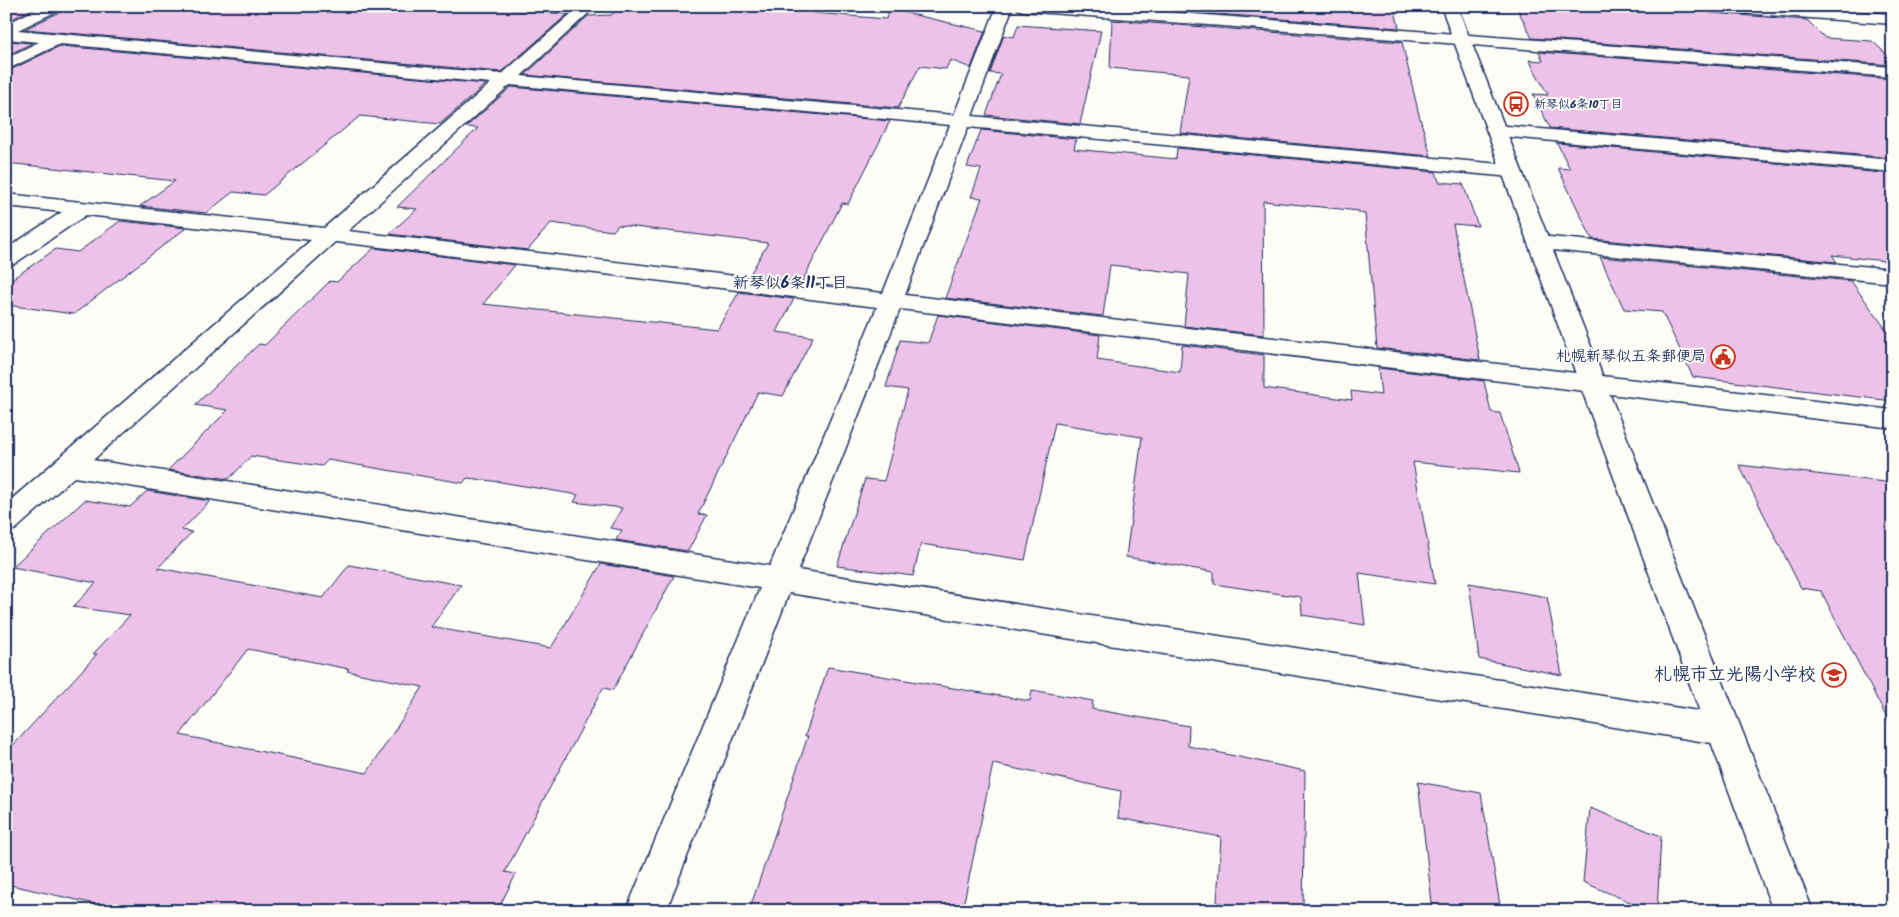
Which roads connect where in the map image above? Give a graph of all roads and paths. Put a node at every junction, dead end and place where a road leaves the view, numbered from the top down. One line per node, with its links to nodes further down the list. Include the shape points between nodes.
1 (56, 6): 11 (street)
2 (588, 6): 16 (street)
3 (1005, 6): 17 (street)
4 (1023, 6): 5 (street)
5 (1028, 6): 9 (street)
6 (1448, 6): 13 (street)
7 (1711, 6): 10 (street)
8 (1876, 6): 10 (street)
9 (1230, 14): 13 (street)
10 (1892, 20)
11 (6, 32): 12 (street)
12 (58, 39): 14 (street); 16 (street)
13 (1461, 39): 15 (street); 18 (street)
14 (6, 66)
15 (1893, 72)
16 (506, 80): 17 (street); 23 (street)
17 (960, 121): 20 (street); 27 (street)
18 (1496, 131): 19 (street); 20 (street)
19 (1893, 166)
20 (1511, 171): 24 (street)
21 (6, 200): 22 (street)
22 (82, 209): 23 (street); 25 (street)
23 (329, 236): 27 (street); 30 (street)
24 (1539, 243): 26 (street); 28 (street)
25 (6, 259)
26 (1893, 276)
27 (891, 301): 28 (street); 32 (street)
28 (1592, 385): 29 (street); 33 (street)
29 (1893, 419)
30 (68, 466): 31 (street); 32 (street)
31 (6, 521)
32 (778, 579): 33 (street); 34 (street)
33 (1724, 730): 35 (street)
34 (646, 911)
35 (1793, 911)

